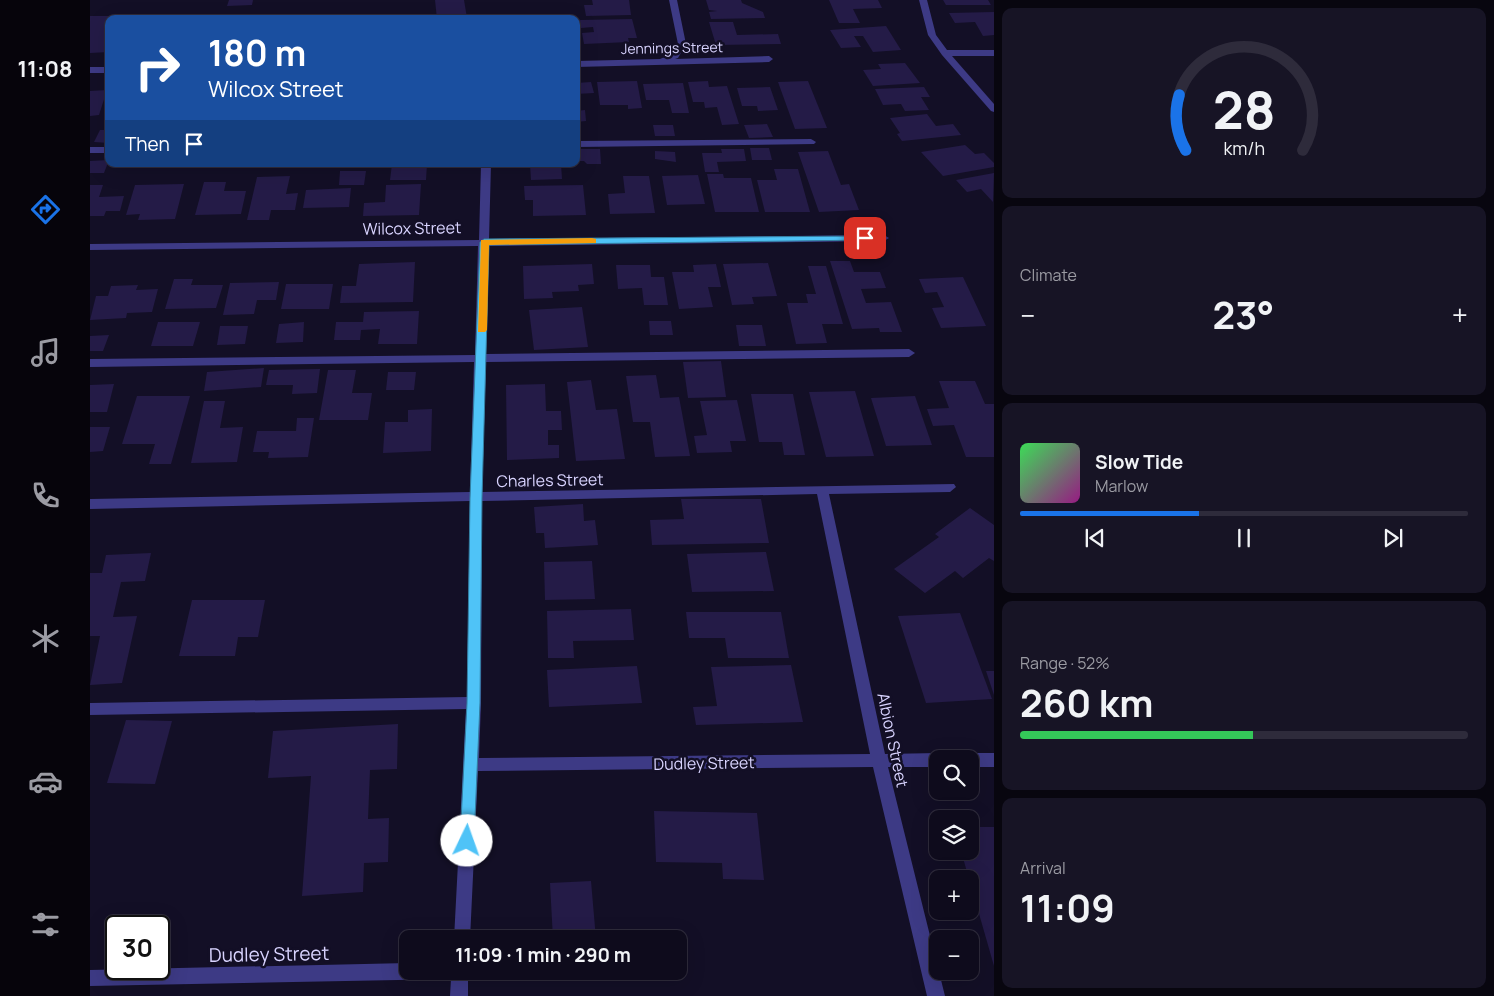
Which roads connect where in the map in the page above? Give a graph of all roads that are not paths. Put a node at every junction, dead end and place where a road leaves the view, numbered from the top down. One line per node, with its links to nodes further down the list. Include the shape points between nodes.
1 (673, 0): 6 (street, via 682,44 675,56)
2 (923, 0): 3 (street, via 932,35)
3 (945, 53): 4 (street); 10 (street)
4 (994, 53)
5 (769, 59): 6 (street, Jennings Street)
6 (656, 62): 7 (street, Jennings Street)
7 (580, 64)
8 (90, 70): 9 (street)
9 (105, 70)
10 (994, 109)
11 (812, 142): 12 (street)
12 (580, 144)
13 (90, 150): 14 (street)
14 (105, 150)
15 (486, 167): 17 (street)
16 (884, 238): 17 (street, Wilcox Street)
17 (484, 242): 18 (street, Wilcox Street); 20 (street)
18 (90, 247)
19 (908, 354): 20 (street)
20 (481, 358): 21 (street); 24 (street)
21 (90, 363)
22 (950, 487): 23 (street, Charles Street)
23 (822, 490): 24 (street, Charles Street); 31 (street, Albion Street)
24 (476, 498): 25 (street, Charles Street); 26 (street)
25 (90, 504)
26 (474, 703): 27 (street); 32 (street)
27 (90, 709)
28 (929, 760): 31 (street, Dudley Street)
29 (979, 760): 30 (street)
30 (994, 760)
31 (879, 761): 32 (street, Dudley Street); 38 (street, Albion Street)
32 (472, 764): 33 (street)
33 (463, 930)
34 (399, 972): 35 (street, Dudley Street)
35 (90, 978)
36 (460, 980): 37 (street)
37 (459, 996)
38 (936, 996)

